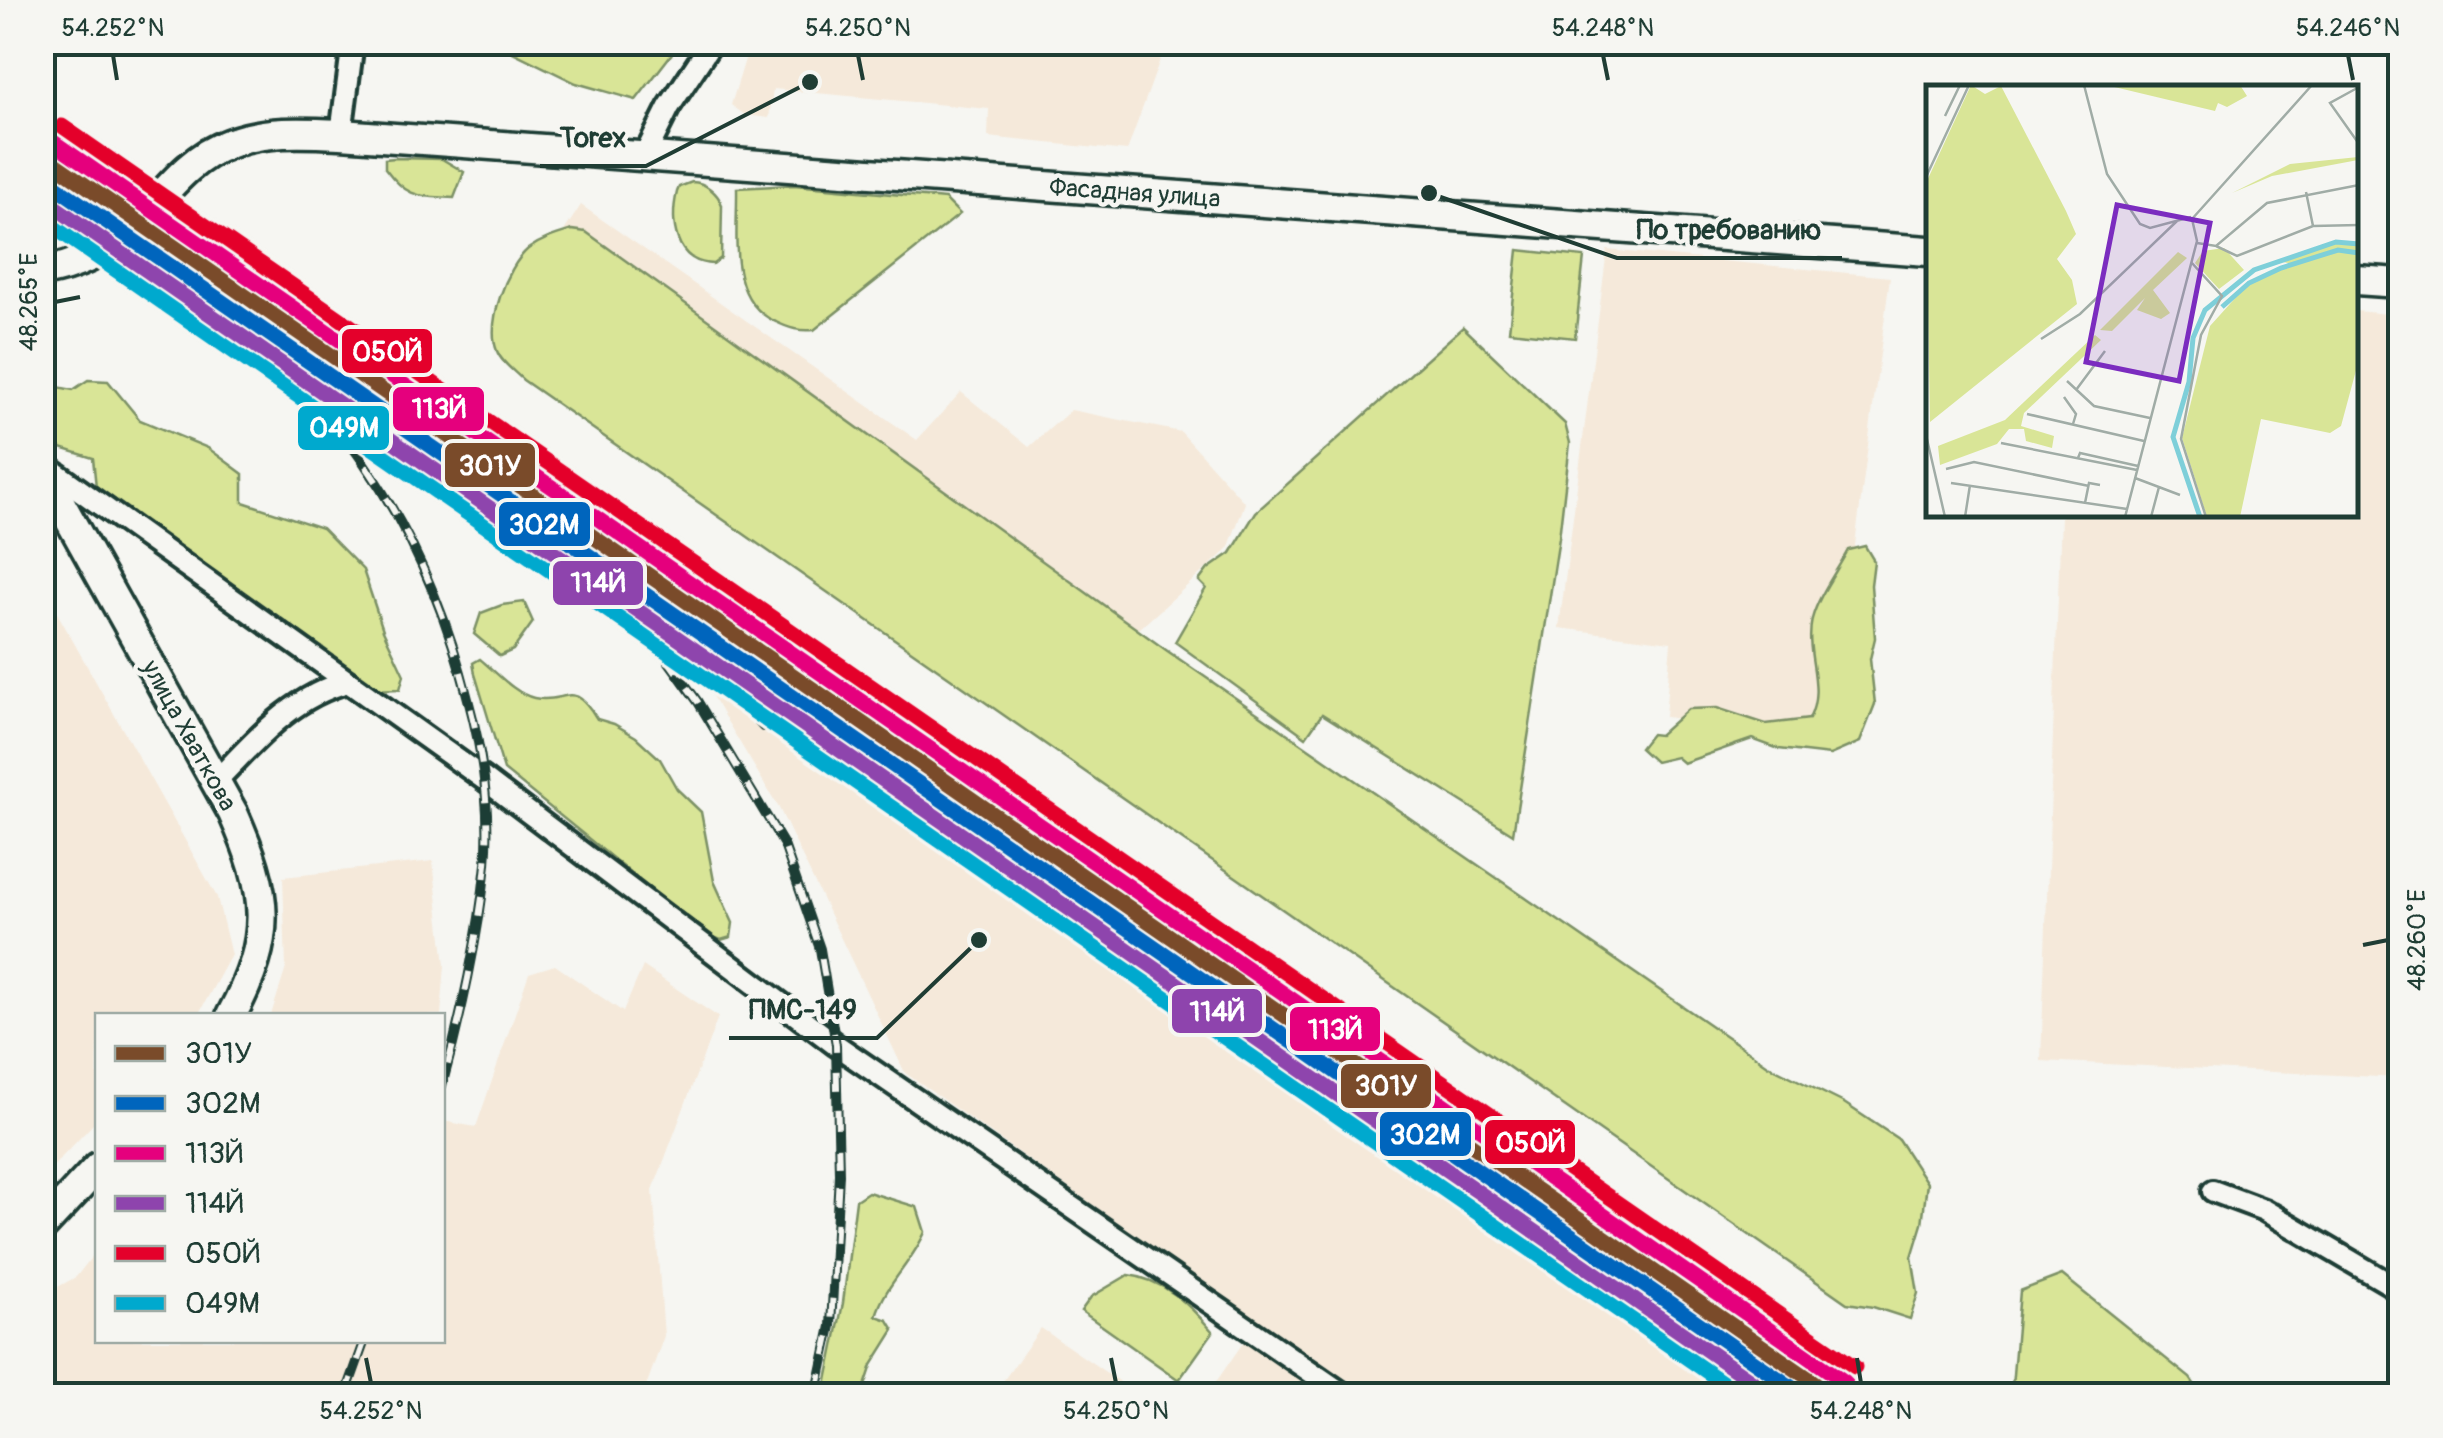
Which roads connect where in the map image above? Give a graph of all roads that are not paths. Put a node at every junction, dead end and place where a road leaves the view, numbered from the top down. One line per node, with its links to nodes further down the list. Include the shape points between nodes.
1 (353, 42): 3 (street)
2 (712, 42): 4 (street)
3 (341, 134): 4 (main road, Фасадная улица); 6 (main road, Фасадная улица, via 265,133 224,145 186,168 100,252)
4 (644, 157): 5 (main road, Фасадная улица)
5 (1926, 251)
6 (42, 272)
7 (2358, 280): 8 (main road)
8 (2400, 282)
9 (42, 466): 10 (street); 11 (main road, улица Хваткова)
10 (348, 682): 11 (street, via 302,700); 17 (street, via 836,1045)
11 (216, 781): 12 (main road, улица Хваткова, via 248,846 261,896 260,954)
12 (232, 1013)
13 (95, 1170): 15 (main road)
14 (2212, 1191): 16 (street, via 2264,1210)
15 (42, 1227)
16 (2400, 1290)
17 (1346, 1396)

